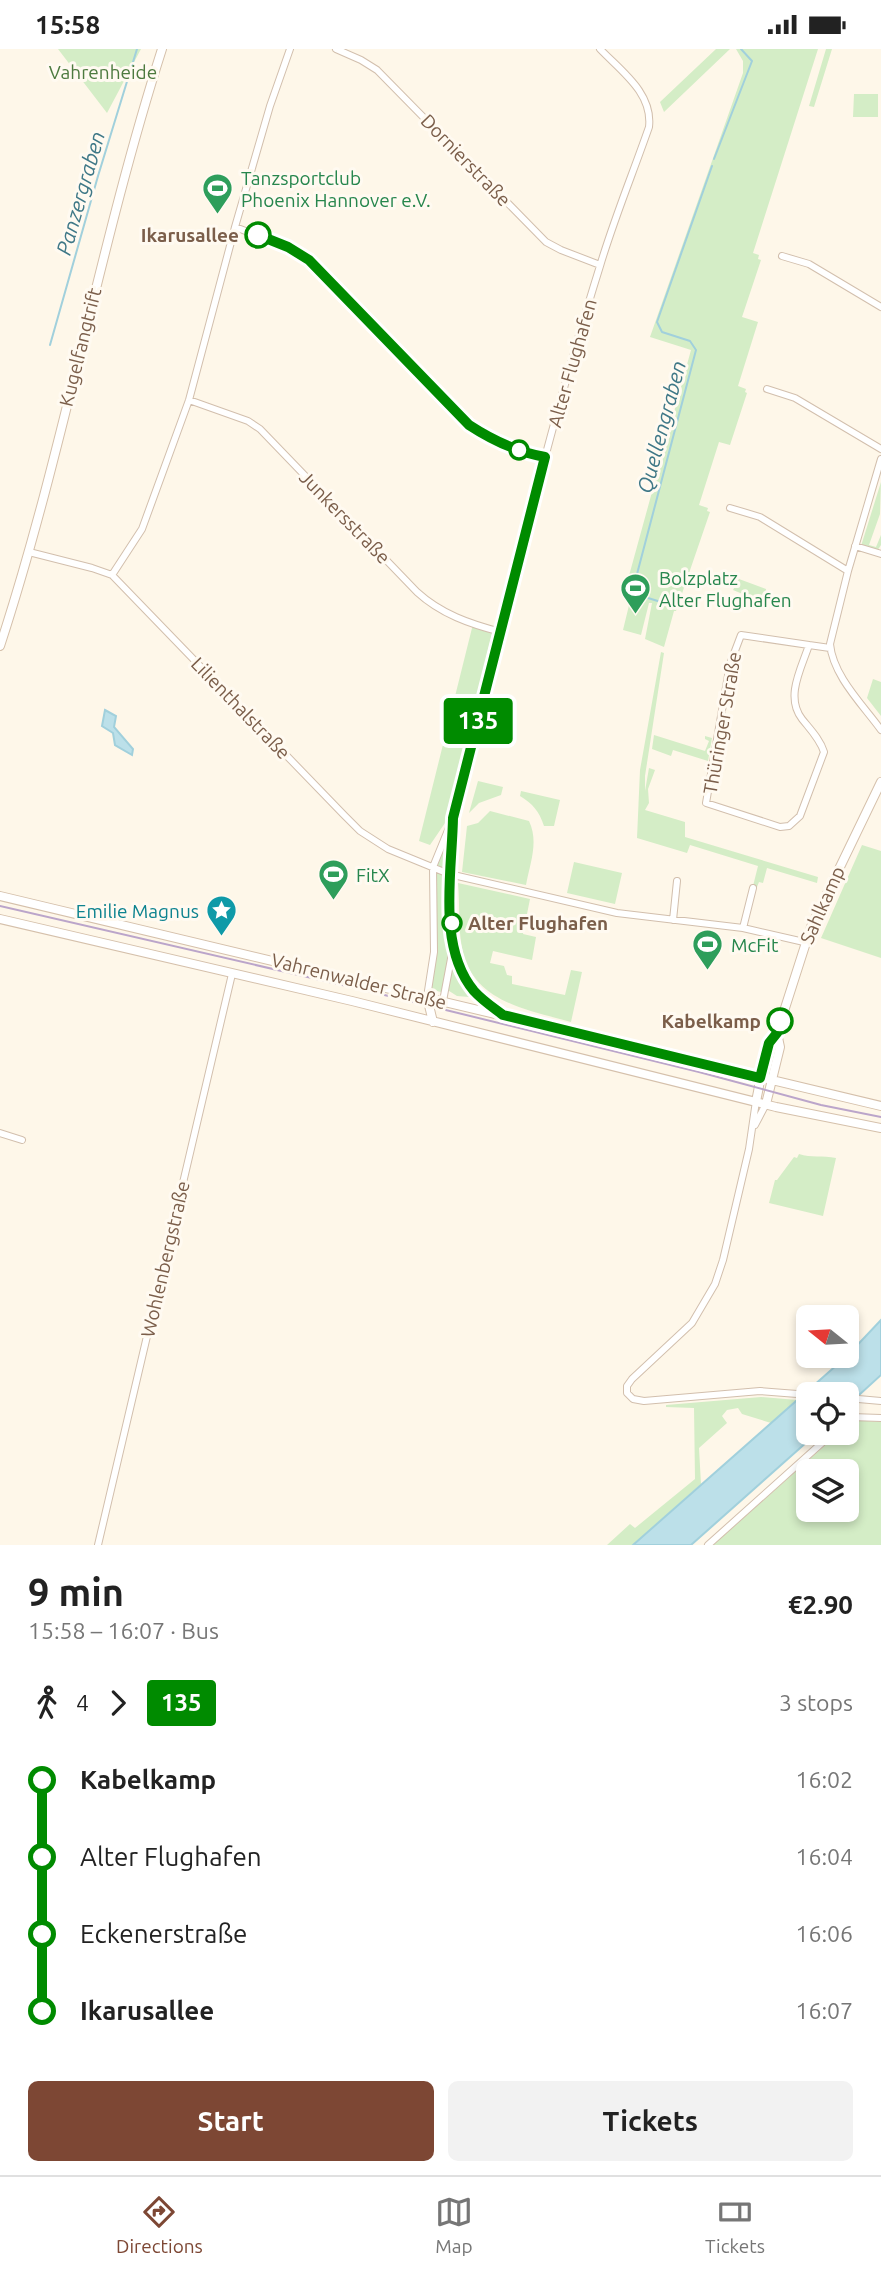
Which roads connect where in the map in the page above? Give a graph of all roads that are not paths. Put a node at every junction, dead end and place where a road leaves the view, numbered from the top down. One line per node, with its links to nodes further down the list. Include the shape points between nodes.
1 (162, 49): 17 (main road, Kugelfangtrift, via 115,211)
2 (290, 49): 5 (street)
3 (336, 49): 7 (street, Dornierstraße, via 377,70 546,241)
4 (600, 49): 7 (street, Alter Flughafen, via 644,96 650,117)
5 (235, 227): 10 (street); 12 (street, via 309,260 469,425 509,446)
6 (782, 256): 8 (street, via 809,264)
7 (600, 265): 12 (street, Alter Flughafen)
8 (881, 307)
9 (767, 389): 11 (street, via 795,398)
10 (189, 400): 20 (street, via 142,529); 21 (street, Junkersstraße, via 260,429 439,610)
11 (881, 449)
12 (545, 457): 21 (street, Alter Flughafen)
13 (881, 459): 14 (street)
14 (879, 473): 16 (street)
15 (730, 508): 19 (street, via 760,517)
16 (855, 546): 18 (street); 19 (street)
17 (29, 552): 20 (street, Lilienthalstraße); 23 (main road, Kugelfangtrift)
18 (881, 554)
19 (848, 571): 24 (street)
20 (112, 575): 28 (street, Lilienthalstraße, via 360,831 388,849)
21 (501, 632): 27 (street, Alter Flughafen)
22 (809, 645): 22 (street, Thüringer Straße, via 741,635 730,664 706,803 780,827 800,816 824,751 793,703); 24 (street, Thüringer Straße)
23 (0, 646)
24 (830, 648): 25 (street, via 844,681)
25 (881, 730)
26 (881, 782): 36 (main road, Sahlkamp)
27 (453, 818): 28 (street, Alter Flughafen); 29 (street, Alter Flughafen)
28 (433, 867): 29 (street, Lilienthalstraße); 39 (street, Alter Flughafen, via 434,952)
29 (449, 874): 34 (street, Lilienthalstraße, via 617,913); 37 (street, Alter Flughafen)
30 (677, 881): 34 (street)
31 (753, 888): 35 (street)
32 (0, 896): 39 (main road, Vahrenwalder Straße)
33 (0, 919): 38 (main road, Vahrenwalder Straße)
34 (673, 920): 35 (street, Lilienthalstraße)
35 (743, 928): 36 (street, Lilienthalstraße)
36 (804, 942): 43 (main road, Sahlkamp)
37 (453, 946): 40 (street, Alter Flughafen); 41 (street, Alter Flughafen, via 474,991)
38 (232, 974): 42 (main road, Vahrenwalder Straße); 57 (street, Wohlenbergstraße)
39 (427, 997): 40 (main road, Vahrenwalder Straße); 42 (main road)
40 (443, 1001): 41 (main road, Vahrenwalder Straße); 42 (main road)
41 (503, 1015): 44 (main road, Vahrenwalder Straße)
42 (433, 1022): 46 (main road, Vahrenwalder Straße)
43 (777, 1033): 44 (main road, Sahlkamp, via 769,1043); 45 (main road, Sahlkamp, via 780,1047)
44 (760, 1078): 45 (main road, Vahrenwalder Straße); 46 (main road, Sahlkamp)
45 (771, 1081): 46 (main road, Sahlkamp); 47 (main road, Vahrenwalder Straße)
46 (761, 1103): 48 (main road, Vahrenwalder Straße); 51 (street, via 715,1284 692,1322 627,1386 629,1395 644,1401 760,1391)
47 (881, 1107)
48 (881, 1128)
49 (0, 1133): 50 (street)
50 (22, 1140)
51 (796, 1393)
52 (859, 1399): 53 (street)
53 (877, 1401)
54 (859, 1417): 55 (street)
55 (881, 1418)
56 (820, 1445): 58 (street)
57 (98, 1545)
58 (708, 1545)

